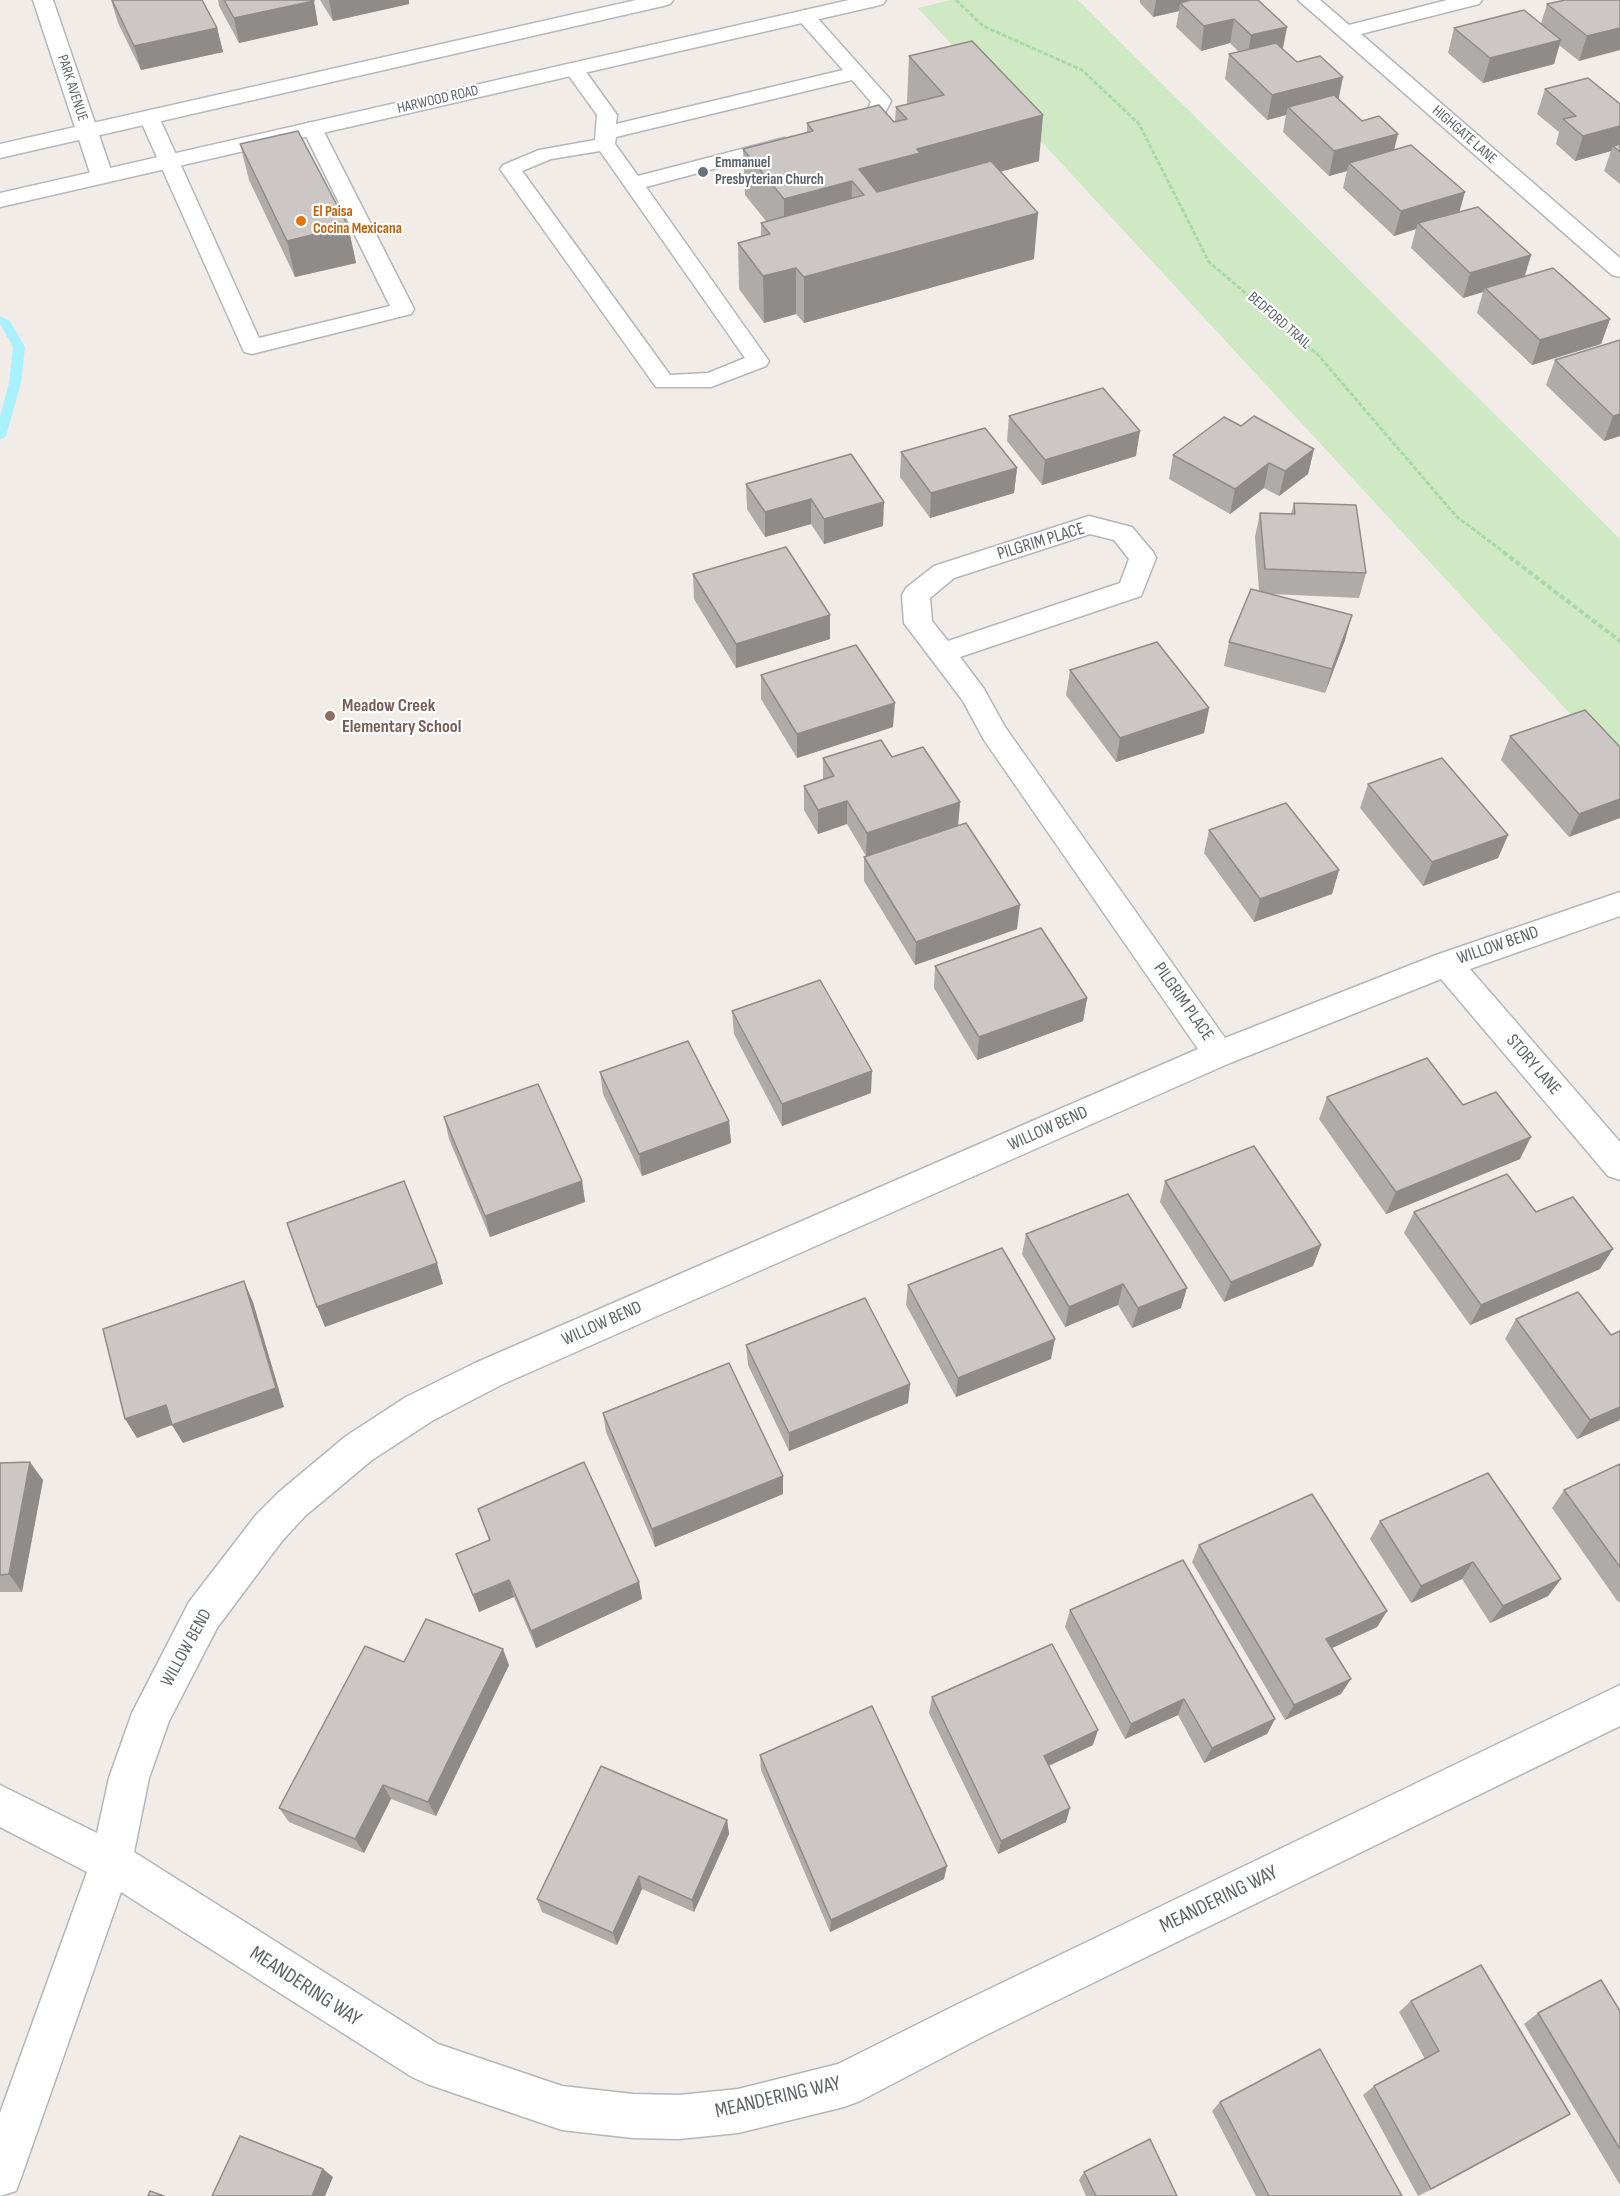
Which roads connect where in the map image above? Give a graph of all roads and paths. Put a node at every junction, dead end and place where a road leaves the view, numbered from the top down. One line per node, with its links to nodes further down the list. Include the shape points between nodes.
1 (43, 0): 13 (street, PARK AVENUE)
2 (663, 0): 9 (street, HARWOOD ROAD)
3 (876, 0): 7 (street, HARWOOD ROAD)
4 (956, 0): 23 (path, BEDFORD TRAIL, via 983,26 1082,70 1139,124 1209,261 1318,355 1456,516)
5 (1308, 0): 8 (street, HIGHGATE LANE)
6 (1473, 0): 8 (street)
7 (805, 16): 9 (street, HARWOOD ROAD); 10 (lane)
8 (1345, 32): 22 (street, HIGHGATE LANE)
9 (559, 48): 11 (street, HARWOOD ROAD); 12 (street, HARWOOD ROAD); 15 (lane, via 607,115)
10 (856, 73): 14 (lane, via 881,101 875,115); 15 (lane)
11 (149, 117): 13 (street, HARWOOD ROAD); 18 (lane)
12 (312, 128): 18 (street, HARWOOD ROAD); 18 (lane, via 404,309 252,347)
13 (87, 132): 17 (street, HARWOOD ROAD); 19 (street, PARK AVENUE)
14 (824, 133)
15 (605, 139): 20 (lane); 20 (lane, via 510,168 664,382 711,380 758,362)
16 (802, 139): 20 (lane)
17 (0, 151)
18 (169, 161): 19 (street, HARWOOD ROAD)
19 (102, 176): 21 (street, HARWOOD ROAD)
20 (634, 184)
21 (0, 200)
22 (1620, 270)
23 (1620, 641)
24 (942, 653): 24 (street, PILGRIM PLACE, via 918,623 916,595 944,572 1089,525 1123,533 1143,558 1131,589); 27 (street, PILGRIM PLACE)
25 (1620, 904): 26 (street, WILLOW BEND)
26 (1447, 964): 27 (street, WILLOW BEND); 28 (street, STORY LANE)
27 (1219, 1054): 31 (street, WILLOW BEND, via 488,1374 419,1408 359,1448 269,1528 202,1615 152,1713 129,1778)
28 (1620, 1166)
29 (1620, 1705): 31 (street, MEANDERING WAY, via 844,2085 738,2111 679,2117 562,2108 426,2062)
30 (0, 1805): 31 (street, MEANDERING WAY)
31 (111, 1862): 32 (street, WILLOW BEND)
32 (0, 2175)

